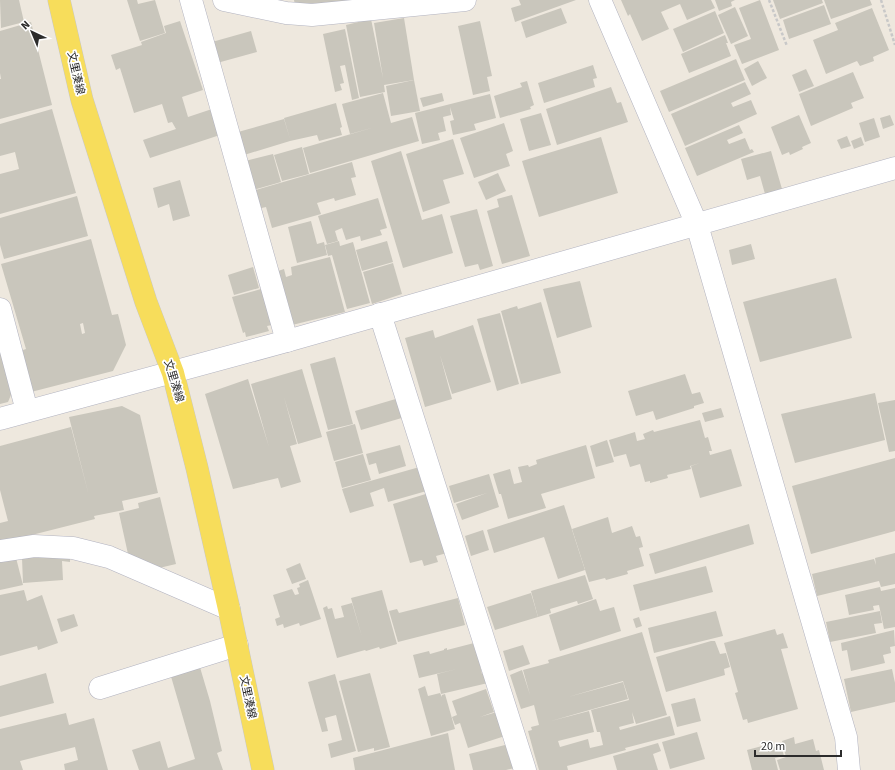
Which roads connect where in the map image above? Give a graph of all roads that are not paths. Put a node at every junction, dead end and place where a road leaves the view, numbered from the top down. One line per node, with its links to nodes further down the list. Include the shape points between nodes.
1 (59, 0): 11 (main road, 文里湊線, via 82,100 146,302)
2 (192, 0): 10 (street)
3 (224, 0): 4 (street, via 286,13 312,15)
4 (465, 0)
5 (600, 0): 7 (street)
6 (895, 168): 7 (street)
7 (697, 225): 9 (street); 20 (street, via 846,737)
8 (0, 309): 12 (street)
9 (380, 314): 10 (street); 19 (street)
10 (288, 341): 11 (street)
11 (173, 373): 12 (street); 15 (main road, 文里湊線)
12 (27, 411): 13 (street)
13 (0, 419)
14 (0, 551): 15 (street, via 34,546 87,551 109,557)
15 (230, 609): 16 (main road, 文里湊線)
16 (237, 645): 17 (street); 18 (main road, 文里湊線)
17 (100, 688)
18 (263, 770)
19 (526, 770)
20 (849, 770)

